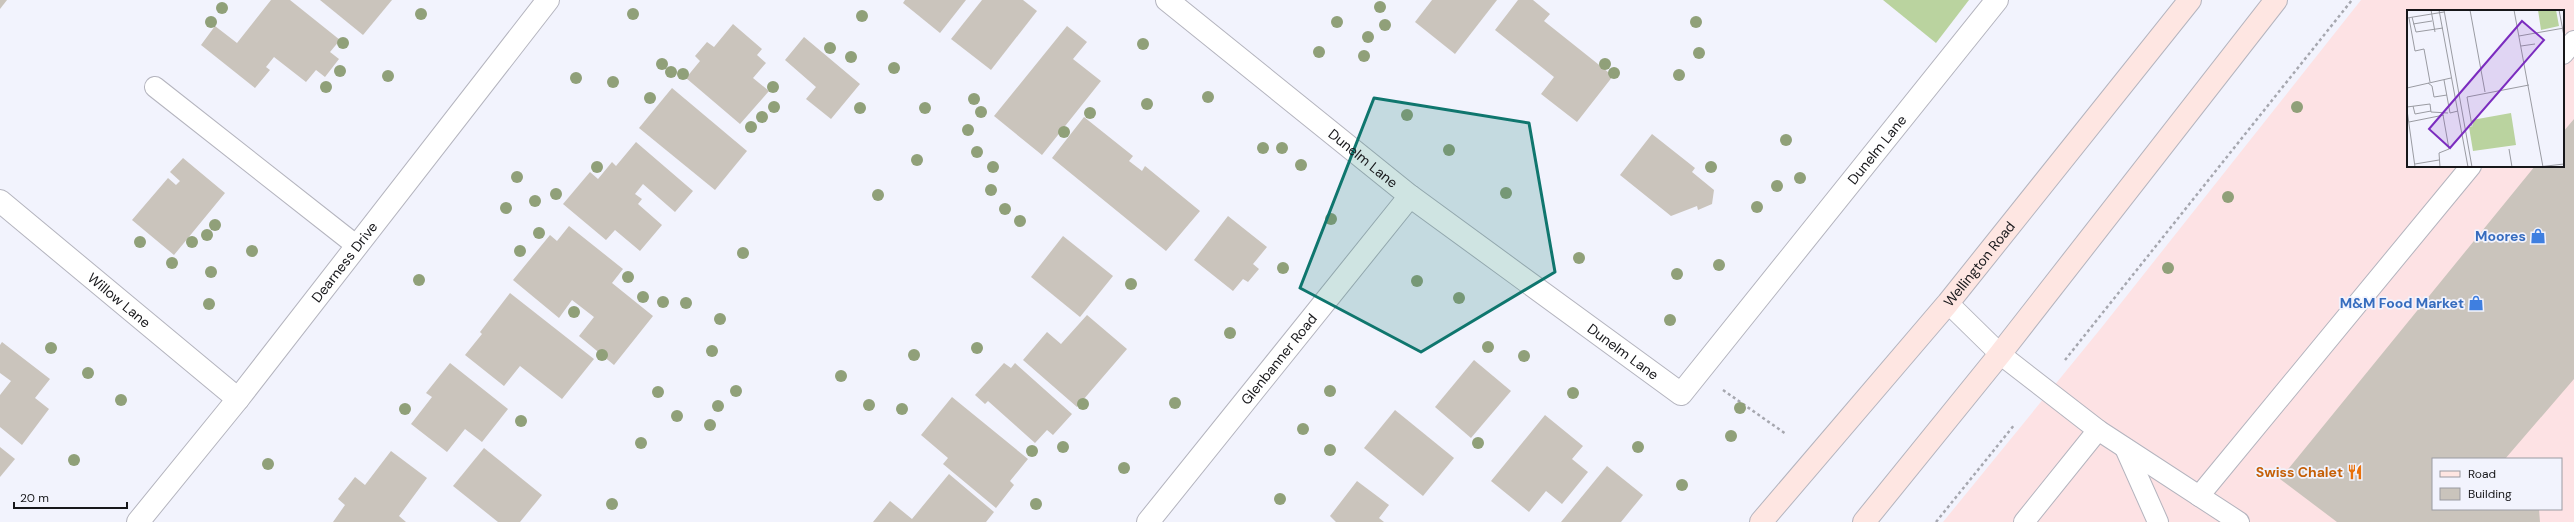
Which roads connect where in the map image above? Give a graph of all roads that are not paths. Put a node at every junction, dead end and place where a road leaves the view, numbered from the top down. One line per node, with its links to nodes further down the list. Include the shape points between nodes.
1 (548, 0): 12 (street, Dearness Drive)
2 (1167, 0): 10 (street, Dunelm Lane)
3 (1997, 0): 10 (street, Dunelm Lane, via 1681,394)
4 (2190, 0): 13 (main road, Wellington Road)
5 (2276, 0): 14 (main road)
6 (2574, 41): 7 (lane)
7 (2564, 53)
8 (155, 87): 12 (lane)
9 (2470, 167): 18 (lane)
10 (1410, 196): 20 (street, Glenbanner Road)
11 (0, 201): 15 (street, Willow Lane)
12 (357, 246): 15 (street, Dearness Drive)
13 (1948, 303): 14 (lane); 21 (main road, Wellington Road)
14 (2000, 354): 16 (lane); 22 (main road)
15 (238, 399): 19 (street, Dearness Drive)
16 (2098, 430): 17 (lane); 23 (lane)
17 (2125, 448): 18 (lane); 24 (lane)
18 (2199, 496): 25 (lane)
19 (138, 522)
20 (1148, 522)
21 (1761, 522)
22 (1864, 522)
23 (2024, 522)
24 (2158, 522)
25 (2239, 522)

